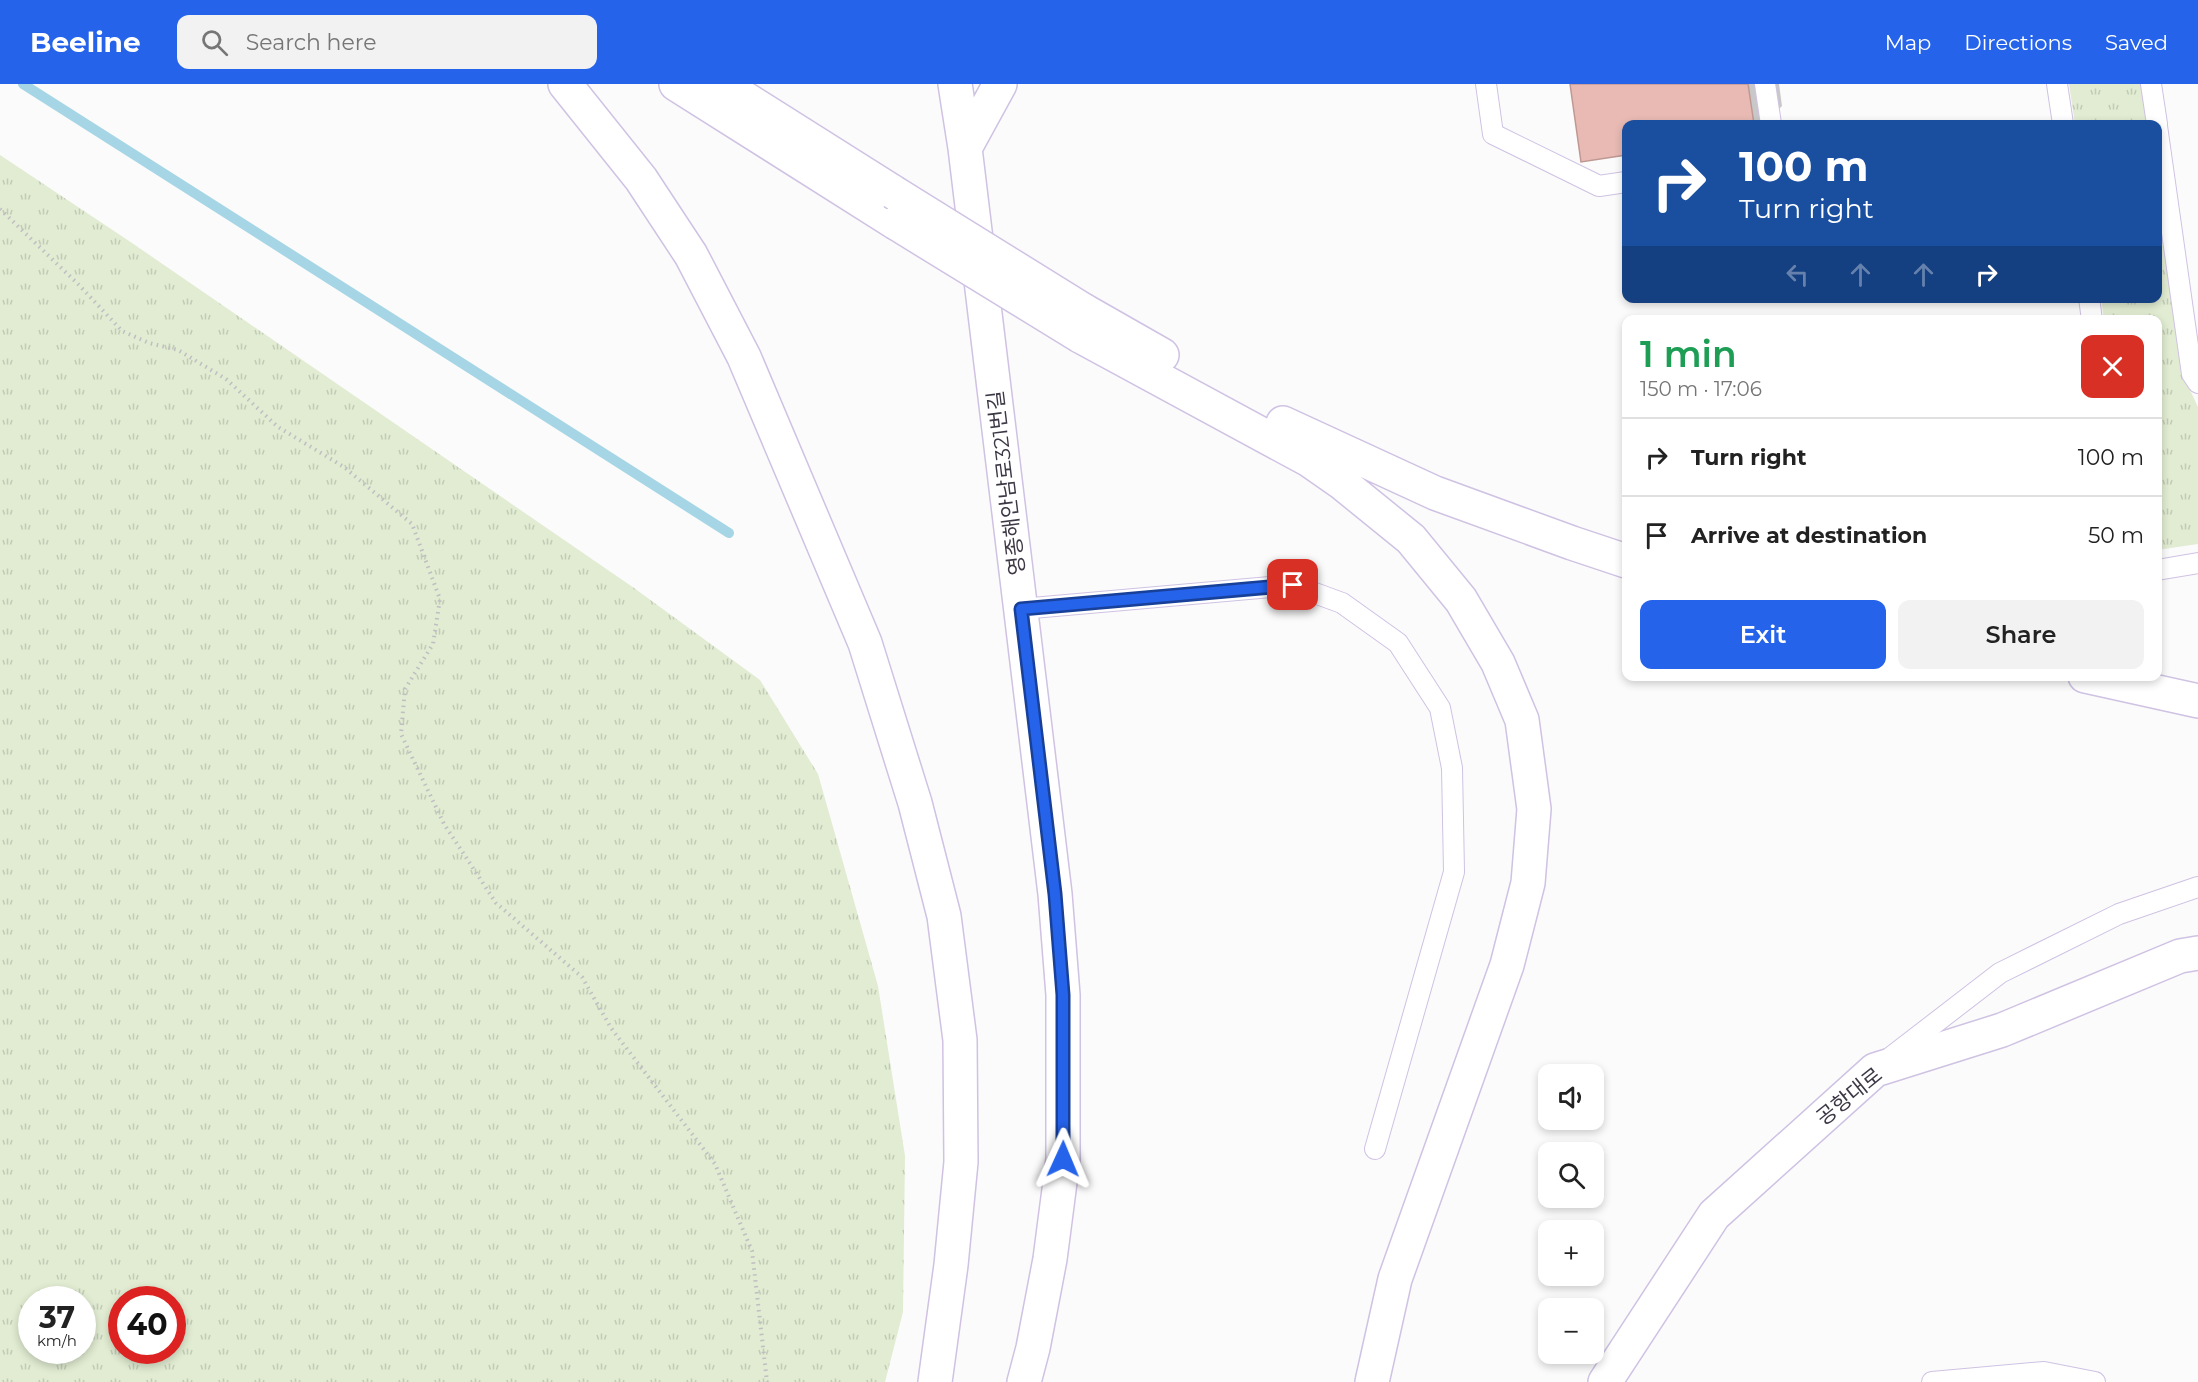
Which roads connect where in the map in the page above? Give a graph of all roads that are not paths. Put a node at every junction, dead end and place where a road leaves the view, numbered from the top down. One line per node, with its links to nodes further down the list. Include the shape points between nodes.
1 (565, 84): 31 (street, via 647,189 691,255 744,357 865,643 915,803 944,916 960,1040 961,1162)
2 (676, 84): 16 (street)
3 (722, 84): 16 (street)
4 (955, 84): 13 (street, 영종해안남로321번길)
5 (1000, 84): 13 (street)
6 (1486, 84): 15 (lane, via 1493,134 1599,186)
7 (1765, 84): 10 (lane)
8 (2057, 84): 11 (lane)
9 (2151, 84): 12 (lane)
10 (1771, 120)
11 (2062, 120)
12 (2156, 120)
13 (965, 148): 22 (street, 영종해안남로321번길)
14 (2162, 161): 18 (lane, via 2192,374)
15 (1622, 183)
16 (895, 208): 17 (street, bridge)
17 (1081, 323): 19 (street, via 1287,426 1435,493); 33 (street, via 1309,460 1411,539 1461,600 1498,663 1522,720 1534,809 1528,884 1507,965 1395,1279)
18 (2198, 384)
19 (1622, 560)
20 (2198, 563): 21 (lane)
21 (2162, 569)
22 (1021, 609): 30 (lane, via 1293,585 1342,603 1398,643 1440,708 1452,768 1454,872); 32 (street, 영종해안남로321번길, via 1055,894 1064,1070 1063,1159 1050,1259)
23 (2108, 681): 24 (street)
24 (2198, 701)
25 (2198, 887): 27 (lane)
26 (2198, 902): 27 (lane)
27 (2119, 914): 29 (lane, via 2000,973)
28 (2198, 953): 29 (street, 공항대로, via 2180,956 2002,1030)
29 (1875, 1070): 34 (street, 공항대로, via 1714,1215)
30 (1375, 1149)
31 (935, 1382)
32 (1024, 1382)
33 (1372, 1382)
34 (1605, 1382)
35 (1932, 1382): 36 (lane, via 2044,1372)
36 (2095, 1382)

